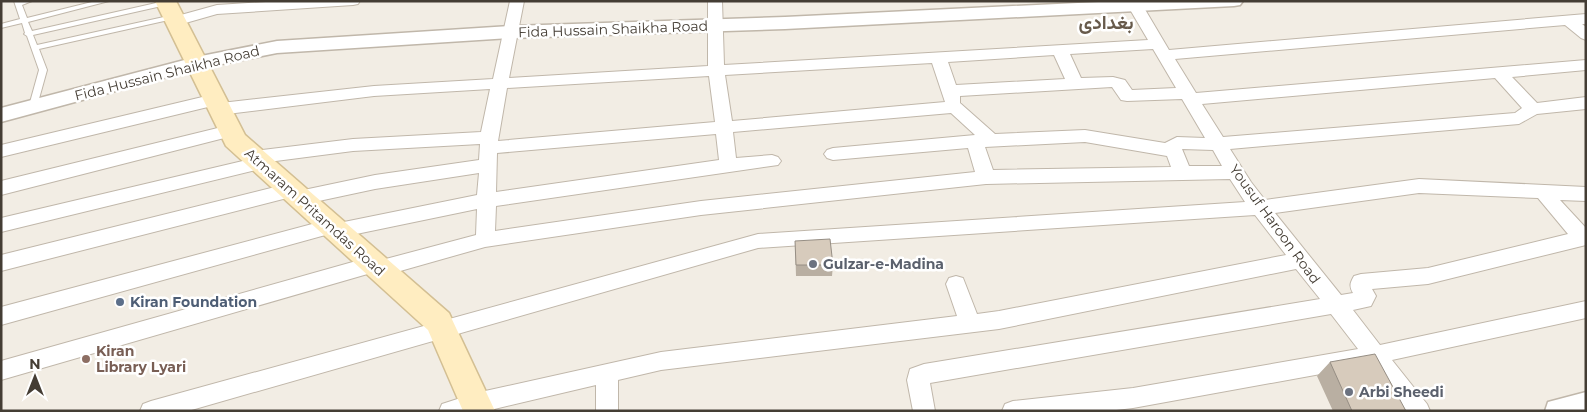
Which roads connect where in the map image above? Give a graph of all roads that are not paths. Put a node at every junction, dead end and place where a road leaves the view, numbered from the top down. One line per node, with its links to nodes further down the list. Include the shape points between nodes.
1 (29, 1): 7 (lane)
2 (106, 1): 11 (lane)
3 (353, 1): 9 (street)
4 (517, 1): 15 (street)
5 (715, 1): 13 (street)
6 (1234, 1): 8 (street, Fida Hussain Shaikha Road)
7 (17, 3): 11 (lane)
8 (1134, 4): 13 (street, Fida Hussain Shaikha Road); 20 (street, Yousuf Haroon Road)
9 (170, 11): 16 (lane); 18 (lane); 22 (main road, Atmaram Pritamdas Road)
10 (1586, 19): 12 (street)
11 (24, 21): 14 (lane); 16 (lane)
12 (1568, 21): 17 (street); 20 (street)
13 (717, 25): 15 (street, Fida Hussain Shaikha Road); 24 (street)
14 (1, 26)
15 (511, 32): 22 (street, Fida Hussain Shaikha Road, via 276,47); 26 (street)
16 (28, 34): 18 (lane)
17 (1586, 35)
18 (34, 48): 31 (lane, via 43,70)
19 (1060, 50): 20 (street); 21 (street); 27 (street)
20 (1162, 50): 29 (street, Yousuf Haroon Road)
21 (938, 57): 24 (street); 28 (street)
22 (196, 63): 31 (street, Fida Hussain Shaikha Road); 34 (main road, Atmaram Pritamdas Road)
23 (1586, 65): 25 (street)
24 (716, 70): 26 (street); 36 (street)
25 (1498, 72): 29 (street); 33 (street)
26 (500, 83): 34 (street, via 267,102); 39 (street)
27 (1075, 84): 28 (street); 29 (street, via 1117,82 1127,96)
28 (950, 91): 32 (street)
29 (1189, 96): 38 (street, Yousuf Haroon Road)
30 (1586, 103): 33 (street)
31 (33, 106): 35 (street, Fida Hussain Shaikha Road)
32 (955, 107): 36 (street); 37 (street)
33 (1533, 109): 38 (street, via 1519,118)
34 (221, 114): 40 (street); 43 (main road, Atmaram Pritamdas Road, via 235,140); 49 (street)
35 (1, 115)
36 (725, 127): 39 (street); 45 (street)
37 (983, 141): 41 (street, via 1085,136); 42 (street); 48 (street)
38 (1218, 144): 41 (street, via 1177,143 1172,147); 46 (street, Yousuf Haroon Road)
39 (488, 150): 43 (street, via 334,147); 51 (street, via 375,182); 53 (street)
40 (1, 151)
41 (1174, 151): 47 (street)
42 (833, 154)
43 (257, 160): 51 (main road, Atmaram Pritamdas Road); 55 (street)
44 (772, 161): 45 (street)
45 (728, 165): 53 (street)
46 (1235, 172): 47 (street); 54 (street, Yousuf Haroon Road)
47 (1183, 173): 48 (street)
48 (986, 177): 58 (street, via 701,208)
49 (1, 188)
50 (1543, 192): 52 (street); 54 (street, via 1419,186); 57 (street)
51 (295, 194): 56 (main road, Atmaram Pritamdas Road); 60 (street)
52 (1586, 194)
53 (486, 200): 56 (street); 58 (street)
54 (1260, 208): 59 (street, Yousuf Haroon Road); 67 (street, via 758,241)
55 (1, 225)
56 (334, 228): 61 (main road, Atmaram Pritamdas Road); 65 (street)
57 (1584, 237): 63 (street, via 1428,276 1361,282 1360,287 1366,296 1364,300)
58 (484, 240): 61 (street)
59 (1300, 260): 63 (street, Yousuf Haroon Road); 66 (street)
60 (1, 263)
61 (377, 267): 67 (main road, Atmaram Pritamdas Road, via 439,322); 69 (street)
62 (956, 284): 66 (street)
63 (1336, 306): 68 (street, Yousuf Haroon Road); 77 (street, via 924,374 918,376)
64 (1586, 309): 68 (street)
65 (1, 316)
66 (970, 323): 70 (street, via 661,361)
67 (442, 329): 73 (main road, Atmaram Pritamdas Road); 74 (street)
68 (1374, 355): 71 (street, via 1309,365); 80 (street, Yousuf Haroon Road)
69 (1, 371)
70 (607, 373): 73 (street); 76 (street)
71 (1136, 404): 79 (street)
72 (1586, 404): 81 (street)
73 (477, 407): 75 (street)
74 (151, 411)
75 (450, 411)
76 (607, 411)
77 (924, 411)
78 (1012, 411): 79 (street)
79 (1021, 411)
80 (1418, 411)
81 (1558, 411)

